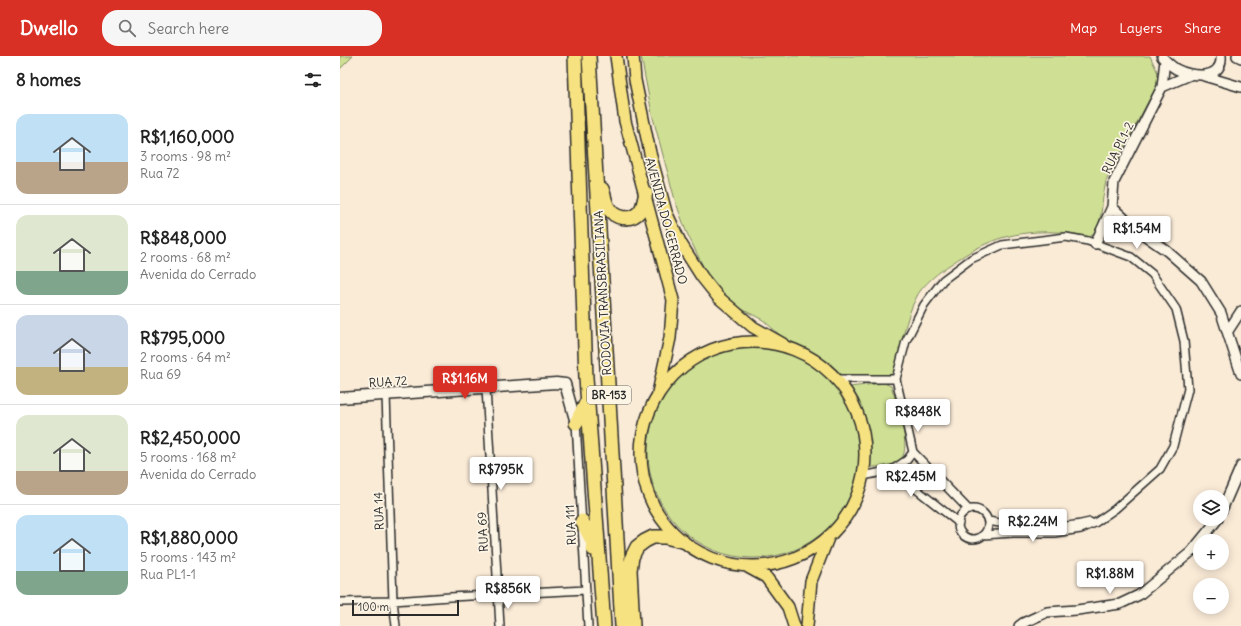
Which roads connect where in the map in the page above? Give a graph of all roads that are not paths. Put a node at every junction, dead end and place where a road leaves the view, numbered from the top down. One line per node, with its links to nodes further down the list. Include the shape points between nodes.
1 (575, 56): 27 (highway, RODOVIA TRANSBRASILIANA / BR-153)
2 (589, 56): 13 (highway, RODOVIA TRANSBRASILIANA / BR-153)
3 (616, 56): 14 (main road, AVENIDA DO CERRADO, via 625,121)
4 (633, 56): 19 (main road, AVENIDA DO CERRADO, via 634,80 650,153 666,212 681,244 718,297 753,327)
5 (1220, 56): 10 (street, via 1220,64 1214,72)
6 (1237, 56): 8 (street)
7 (1163, 58): 9 (street, via 1176,69); 11 (street, RUA PL1-2)
8 (1241, 58)
9 (1190, 75): 10 (street); 11 (street)
10 (1203, 76): 12 (street)
11 (1162, 87): 15 (street, RUA PL1-2, via 1114,182)
12 (1241, 87)
13 (596, 164): 14 (highway, via 607,207 616,216 626,219 636,216); 55 (highway, RODOVIA TRANSBRASILIANA / BR-153)
14 (646, 193): 24 (main road, AVENIDA DO CERRADO, via 673,300 670,338)
15 (1112, 207): 16 (street, RUA PL1-2); 18 (street, via 1201,281 1221,313)
16 (1095, 244): 22 (street, via 1066,237 1002,246 971,259 944,280 924,305 906,341); 35 (street, via 1131,257 1152,274 1176,309 1184,341 1188,389 1173,446 1160,469)
17 (1241, 311): 18 (street)
18 (1228, 331): 20 (street)
19 (792, 349): 21 (main road, AVENIDA DO CERRADO, via 820,364); 24 (main road, via 755,342 717,348 684,365)
20 (1241, 374)
21 (835, 379): 22 (street); 32 (main road, AVENIDA DO CERRADO, via 843,386 857,410 864,437)
22 (896, 379): 29 (street)
23 (486, 388): 25 (main road, RUA 72); 28 (main road, RUA 72, via 565,384); 48 (street, RUA 69)
24 (658, 393): 43 (main road, via 644,423 640,456 645,488 660,517)
25 (386, 395): 26 (main road, RUA 72); 49 (street, RUA 14)
26 (340, 398)
27 (587, 401): 28 (highway); 46 (highway, RODOVIA TRANSBRASILIANA / BR-153)
28 (576, 423): 36 (street, RUA 111)
29 (913, 452): 31 (street); 34 (street)
30 (1241, 466): 33 (street)
31 (892, 470): 32 (street); 38 (street)
32 (863, 476): 42 (main road, AVENIDA DO CERRADO, via 846,517)
33 (1229, 494)
34 (969, 510): 37 (street, via 983,512); 38 (street, via 962,515)
35 (1100, 519): 37 (street, via 1054,526 1011,525); 41 (street, via 1081,529 1054,533)
36 (582, 521): 46 (highway, via 592,541); 47 (street, RUA 111)
37 (988, 521): 41 (street)
38 (959, 523): 41 (street, via 961,531 968,538)
39 (1212, 526): 40 (street)
40 (1206, 534)
41 (983, 535)
42 (828, 538): 45 (main road, via 803,554 776,564); 58 (main road, via 811,581)
43 (682, 541): 45 (main road, via 706,556); 56 (highway, via 653,537 637,547 630,570)
44 (1193, 551): 59 (street, via 1139,595 1120,604 1047,612)
45 (746, 566): 57 (main road, via 766,577 788,607)
46 (601, 585): 54 (highway, RODOVIA TRANSBRASILIANA / BR-153)
47 (586, 590): 48 (street); 53 (street, RUA 111)
48 (498, 595): 49 (street); 52 (street, RUA 69)
49 (393, 601): 50 (street); 51 (street, RUA 14)
50 (340, 602)
51 (396, 626)
52 (500, 626)
53 (588, 626)
54 (604, 626)
55 (622, 626)
56 (633, 626)
57 (794, 626)
58 (807, 626)
59 (1019, 626)

